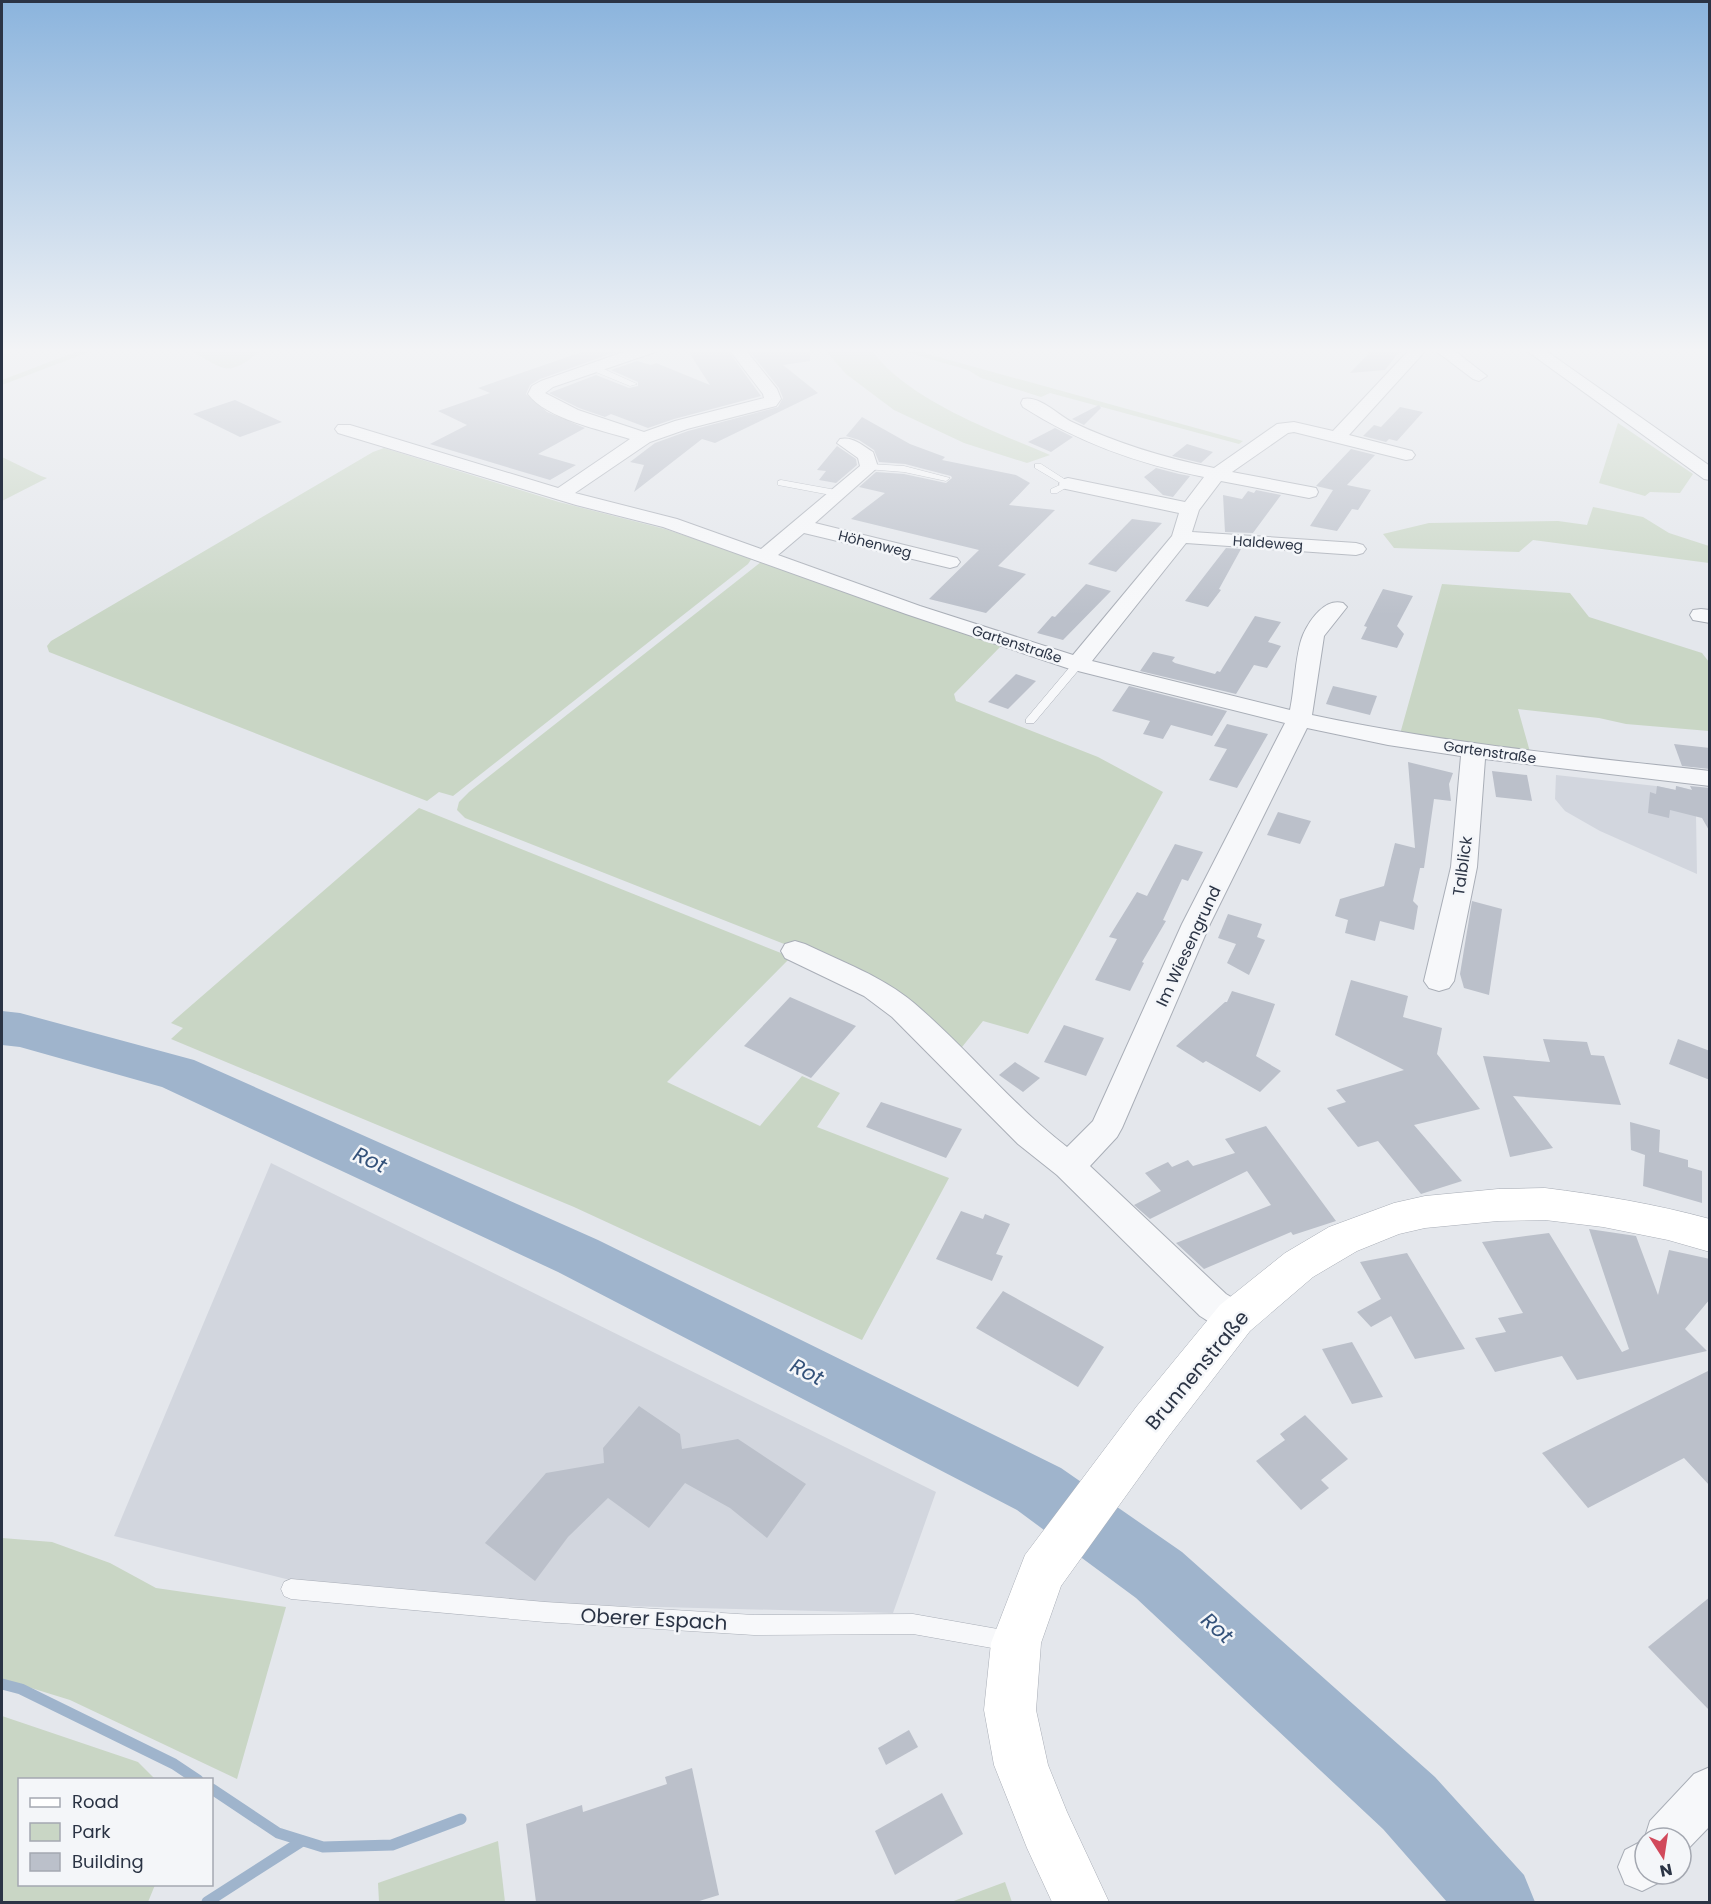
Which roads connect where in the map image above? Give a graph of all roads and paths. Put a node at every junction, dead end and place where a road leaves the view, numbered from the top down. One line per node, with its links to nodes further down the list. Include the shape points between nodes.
1 (370, 437): 20 (street, Gartenstraße)
2 (641, 437): 8 (street)
3 (647, 437): 8 (street)
4 (1090, 437): 14 (street)
5 (1270, 437): 14 (street)
6 (1337, 437): 10 (street)
7 (1656, 437): 13 (street)
8 (644, 438): 20 (street)
9 (846, 443): 12 (street, via 867,456)
10 (1406, 455)
11 (1038, 466): 17 (lane)
12 (869, 467): 15 (lane); 19 (street)
13 (1710, 475)
14 (1215, 476): 18 (street); 21 (street)
15 (946, 478)
16 (781, 483): 19 (lane)
17 (1061, 488): 21 (street)
18 (1309, 492)
19 (836, 493): 22 (street)
20 (561, 494): 25 (street, Gartenstraße, via 670,523)
21 (1190, 509): 23 (street)
22 (801, 526): 25 (street); 26 (street, Höhenweg)
23 (1181, 537): 24 (street, Haldeweg); 28 (street)
24 (1356, 549)
25 (764, 557): 28 (street, Gartenstraße)
26 (950, 562)
27 (1336, 607): 29 (street, Im Wiesengrund, via 1313,636)
28 (1078, 664): 29 (street, Gartenstraße); 30 (lane)
29 (1299, 719): 31 (street, Gartenstraße, via 1388,738); 35 (street, Im Wiesengrund, via 1196,924 1106,1128)
30 (1030, 721)
31 (1474, 750): 32 (street, Gartenstraße); 34 (street, Talblick, via 1464,867)
32 (1710, 779)
33 (795, 951): 35 (street, via 874,989 903,1011 1029,1135)
34 (1439, 981)
35 (1069, 1166): 37 (street, via 1213,1305)
36 (1710, 1236): 37 (street, Brunnenstraße, via 1603,1210 1545,1204 1425,1212 1343,1239 1299,1265)
37 (1234, 1318): 39 (street, Brunnenstraße, via 1042,1572)
38 (291, 1589): 39 (lane, Oberer Espach, via 545,1612 754,1625 913,1624)
39 (1016, 1643): 42 (street, Brunnenstraße, via 1010,1710 1022,1765 1046,1830)
40 (1710, 1790): 41 (street)
41 (1678, 1826)
42 (1081, 1902)

